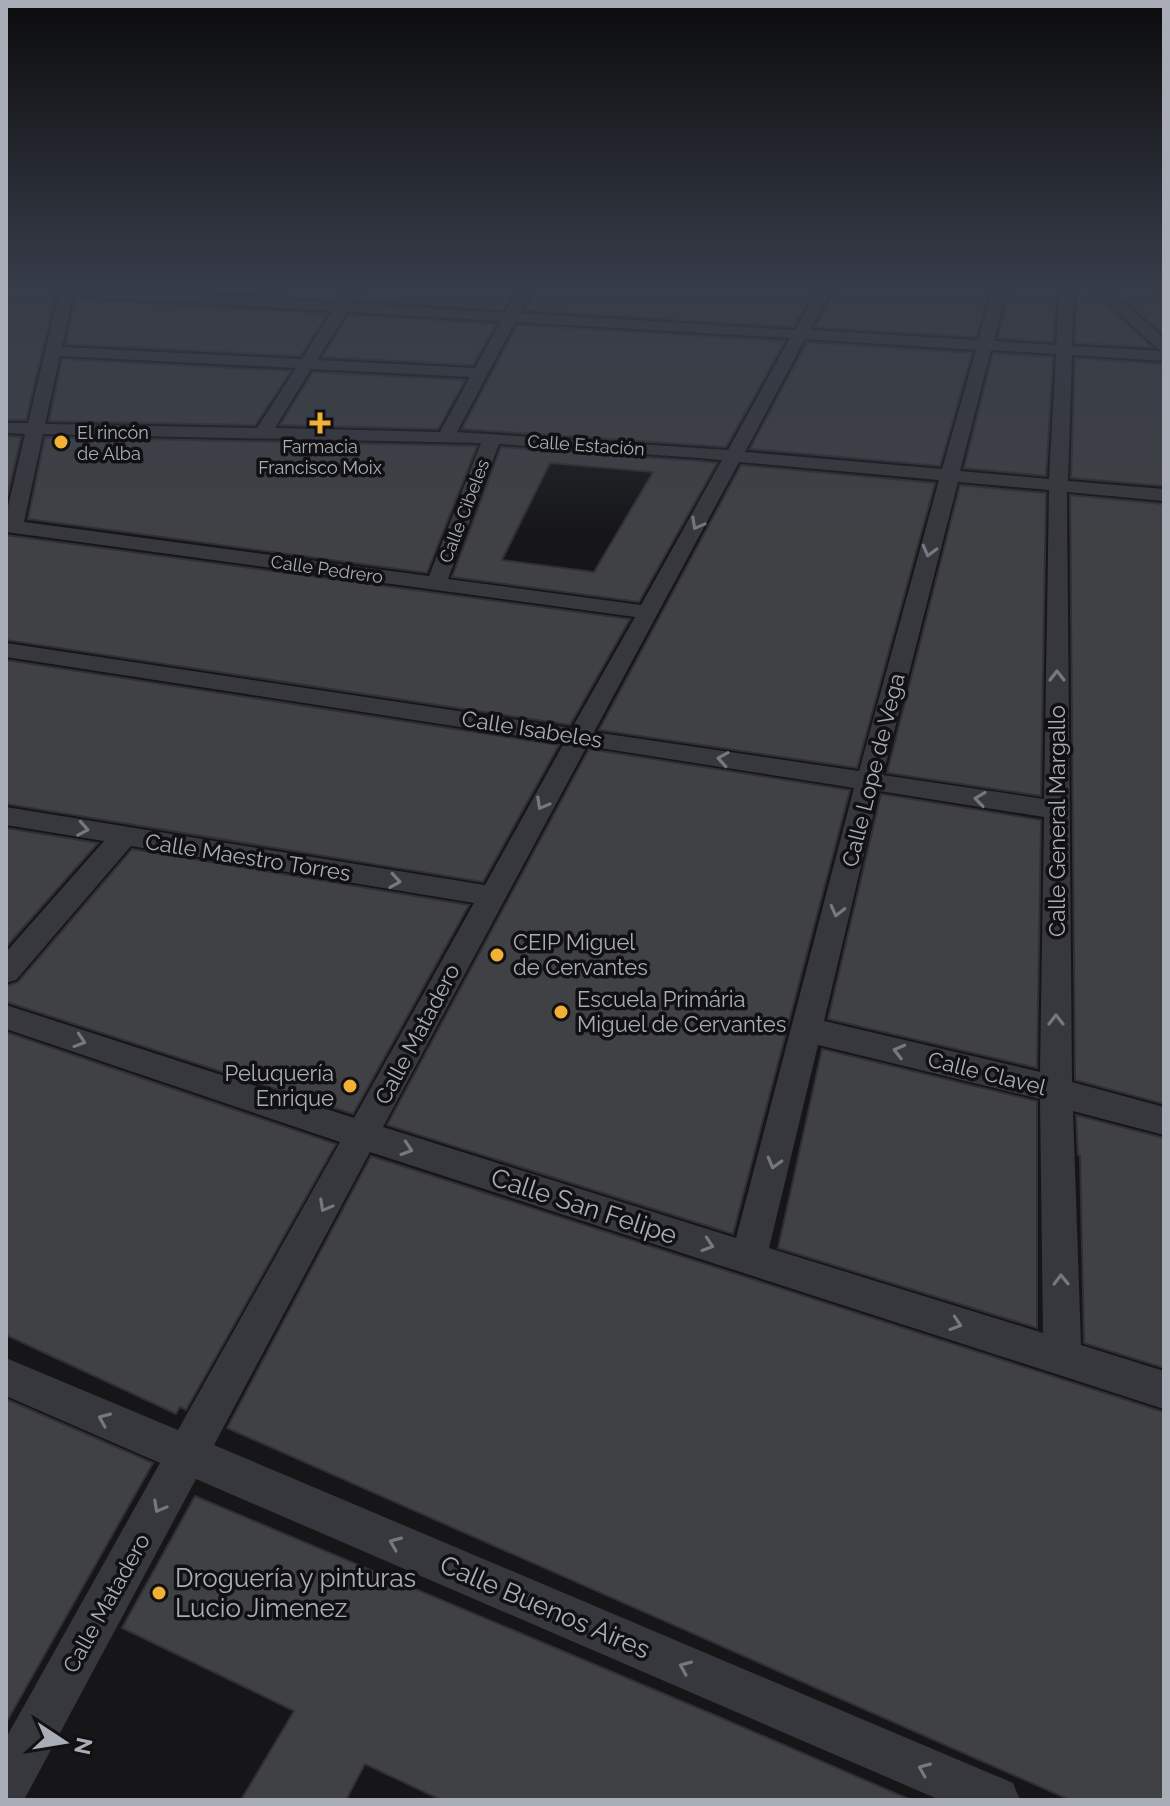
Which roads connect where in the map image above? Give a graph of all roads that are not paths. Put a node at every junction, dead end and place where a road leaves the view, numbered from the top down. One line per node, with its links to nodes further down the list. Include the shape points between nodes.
1 (48, 368): 10 (street)
2 (304, 368): 11 (street)
3 (377, 368): 8 (street)
4 (482, 368): 8 (street)
5 (782, 368): 14 (street, Calle Matadero)
6 (980, 368): 15 (street, Calle Lope de Vega)
7 (1061, 368): 16 (street, Calle General Margallo)
8 (479, 373): 12 (street)
9 (6, 428): 10 (street, Calle Estación)
10 (35, 429): 11 (street, Calle Estación); 18 (street)
11 (263, 433): 12 (street, Calle Estación)
12 (446, 437): 13 (street, Calle Estación)
13 (492, 438): 14 (street, Calle Estación); 19 (street, Calle Cibeles)
14 (735, 456): 15 (street, Calle Estación); 20 (street, Calle Matadero, one-way to 20)
15 (949, 475): 16 (street, Calle Estación); 23 (street, Calle Lope de Vega, one-way to 23)
16 (1058, 486): 17 (street, Calle Estación); 24 (street, Calle General Margallo, one-way to 16)
17 (1164, 495)
18 (10, 527): 19 (street, Calle Pedrero)
19 (436, 584): 20 (street, Calle Pedrero)
20 (648, 612): 22 (street, Calle Matadero)
21 (6, 650): 22 (street, Calle Isabeles)
22 (580, 736): 23 (street, Calle Isabeles, one-way to 22); 27 (street, Calle Matadero, one-way to 27)
23 (868, 783): 24 (street, Calle Isabeles, one-way to 23); 30 (street, Calle Lope de Vega, one-way to 30)
24 (1057, 810): 31 (street, Calle General Margallo, one-way to 24)
25 (6, 816): 26 (street, Calle Maestro Torres, one-way to 26)
26 (124, 836): 27 (street, Calle Maestro Torres, one-way to 27); 28 (street)
27 (490, 896): 33 (street, Calle Matadero)
28 (6, 972)
29 (6, 1017): 33 (street, Calle San Felipe, one-way to 33)
30 (808, 1030): 31 (street, Calle Clavel, one-way to 30); 34 (street, Calle Lope de Vega, one-way to 34)
31 (1056, 1089): 32 (street, Calle Clavel); 35 (street, Calle General Margallo, one-way to 31)
32 (1164, 1121)
33 (364, 1136): 34 (street, Calle San Felipe, one-way to 34); 38 (street, Calle Matadero, one-way to 38)
34 (749, 1258): 35 (street, Calle San Felipe, one-way to 35)
35 (1062, 1358): 37 (street, Calle San Felipe)
36 (6, 1377): 38 (street, Calle Buenos Aires, one-way to 36)
37 (1164, 1390)
38 (187, 1454): 39 (street, Calle Matadero, one-way to 39); 40 (street, Calle Buenos Aires, one-way to 38)
39 (6, 1785)
40 (996, 1800)

